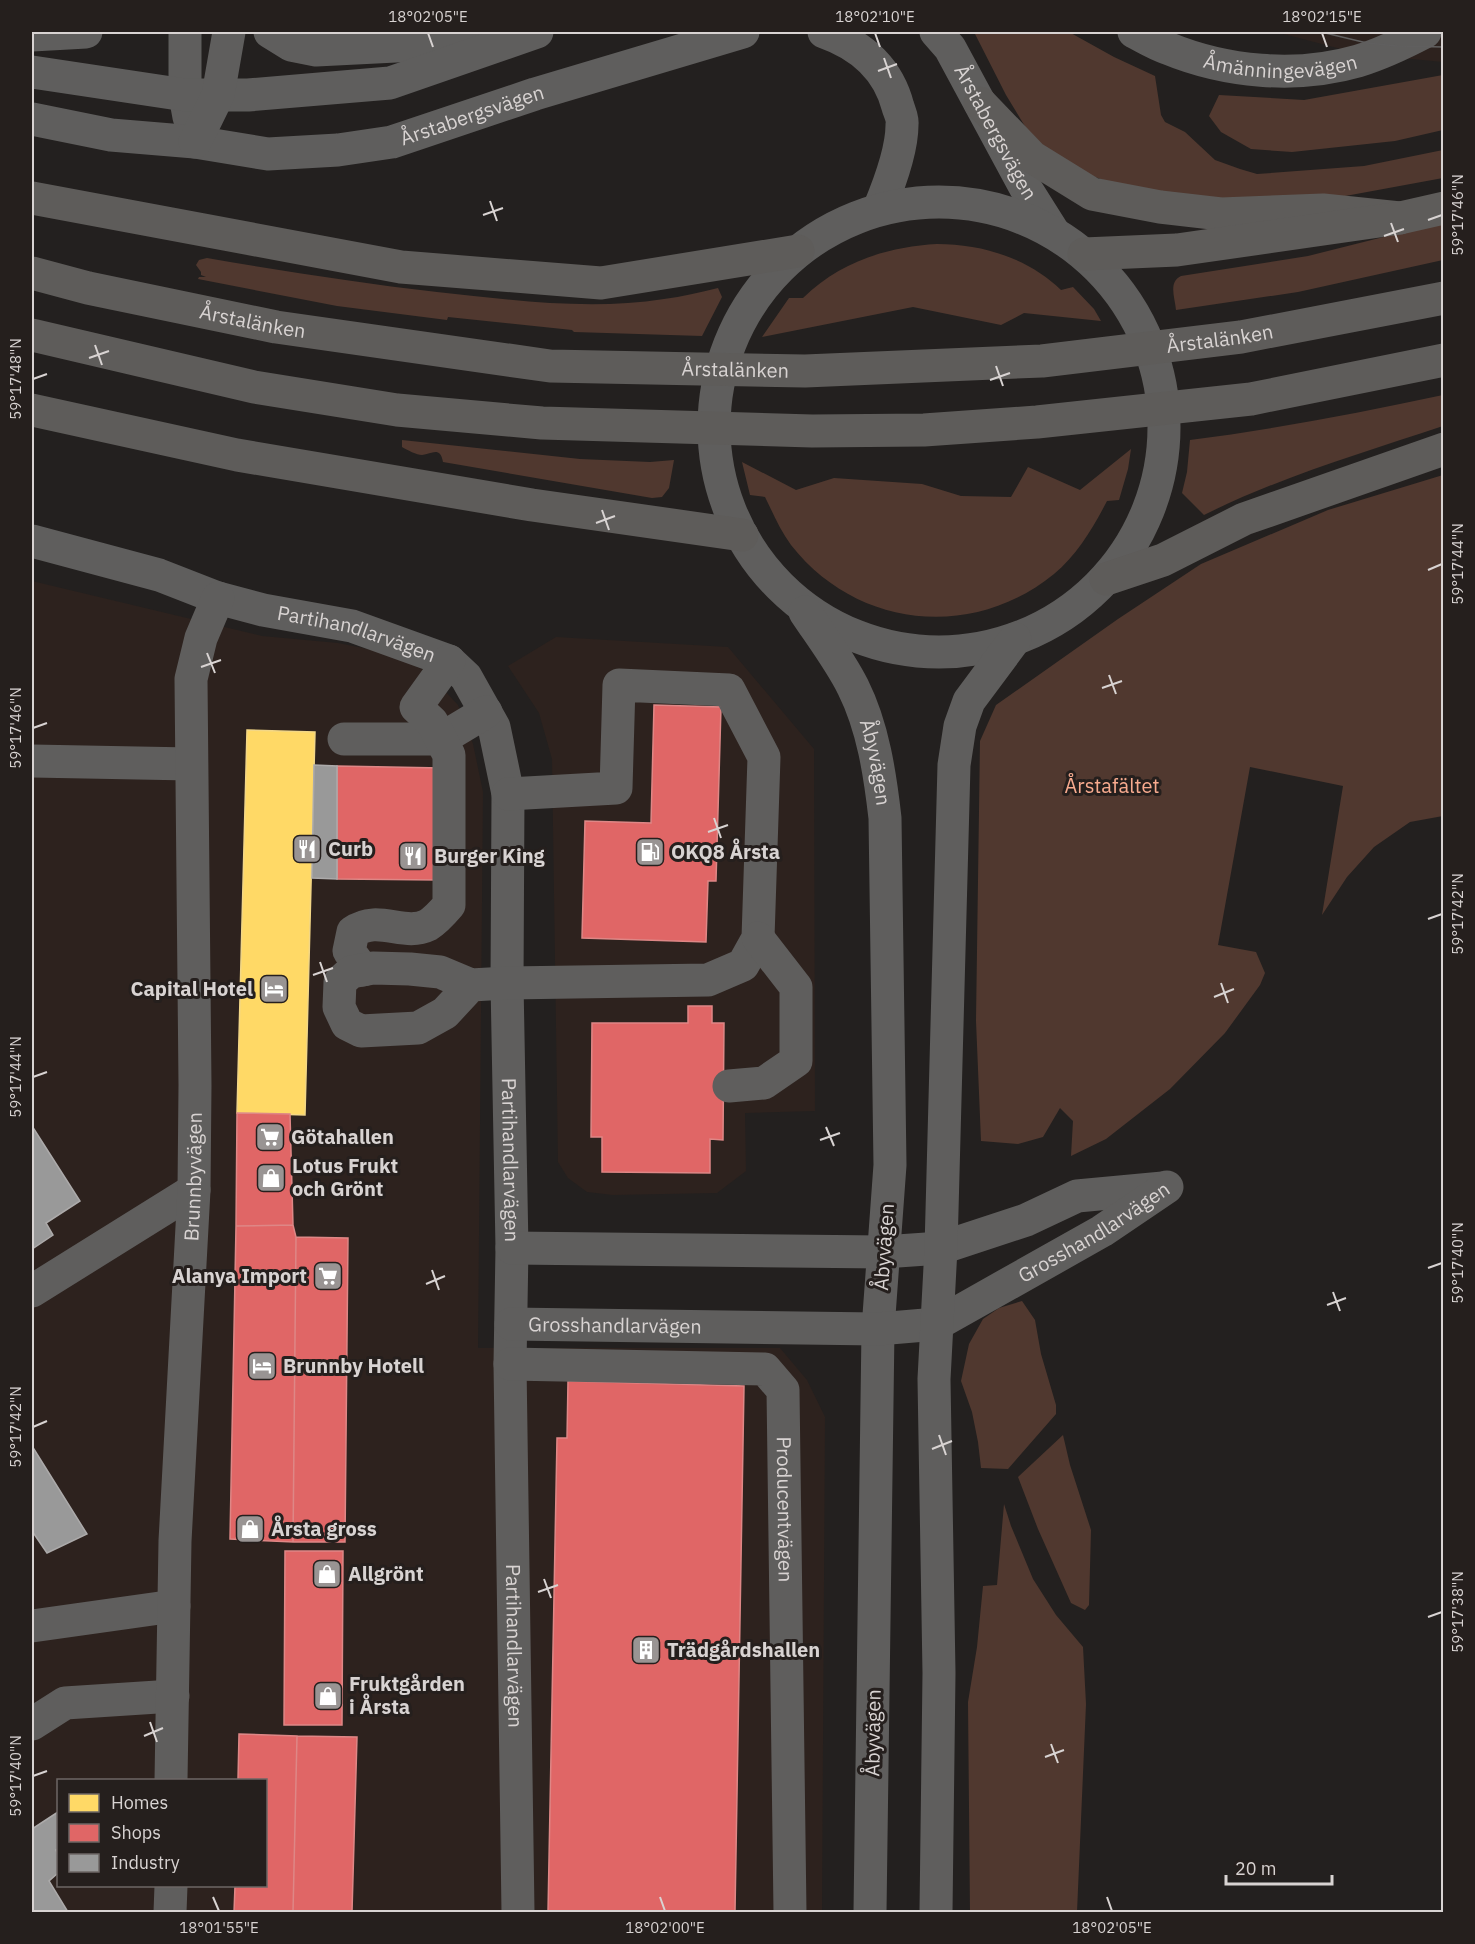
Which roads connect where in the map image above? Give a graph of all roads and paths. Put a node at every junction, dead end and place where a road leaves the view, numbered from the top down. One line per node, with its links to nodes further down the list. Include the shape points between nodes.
1 (86, 32): 10 (street)
2 (185, 32): 13 (street)
3 (229, 32): 14 (street)
4 (270, 32): 11 (street, via 291,45 316,50)
5 (743, 32): 17 (street, Årstabergsvägen, via 535,94 392,142 268,154)
6 (824, 32): 20 (street, via 842,38 866,54 894,90 903,124 893,176)
7 (936, 32): 15 (street, Årstabergsvägen, via 950,48)
8 (1134, 32): 9 (street, Åmänningevägen, via 1210,63 1298,72 1357,61)
9 (1425, 32)
10 (32, 35)
11 (525, 36): 14 (street, via 390,82)
12 (32, 72): 13 (street)
13 (185, 95): 14 (street); 17 (street)
14 (218, 95): 17 (street)
15 (980, 103): 21 (highway, via 1032,157 1092,194 1221,214 1323,210); 22 (street, Årstabergsvägen)
16 (32, 119): 17 (street, Årstabergsvägen, via 111,135)
17 (195, 142)
18 (32, 198): 23 (highway, via 401,267 601,283)
19 (1443, 208): 21 (highway)
20 (879, 210): 22 (street, via 929,202 969,203 999,209); 23 (street, via 837,226)
21 (1400, 218): 24 (highway, via 1177,250)
22 (1054, 233): 24 (street)
23 (798, 251): 31 (street, via 765,284 744,314 728,347 718,383 716,458 724,494)
24 (1084, 254): 33 (street, via 1113,284 1140,325 1162,390 1165,429 1161,468 1150,506 1133,541)
25 (32, 273): 26 (highway, Årstalänken, via 276,327 550,366 805,371 1042,362 1241,337)
26 (1443, 298)
27 (32, 335): 28 (highway, via 254,387 397,410 542,423 812,431 924,430 1037,422 1251,399)
28 (1443, 360)
29 (32, 410): 31 (highway, via 237,455)
30 (1443, 449): 33 (highway, via 1244,519 1163,560)
31 (742, 536): 35 (street, via 758,561)
32 (32, 541): 34 (street, Partihandlarvägen, via 159,575)
33 (1106, 579): 36 (street, via 1051,622)
34 (218, 598): 37 (street, Partihandlarvägen, via 352,626); 42 (street, Brunnbyvägen, via 201,638 191,679)
35 (799, 603): 36 (street, via 831,624 902,649 978,648); 52 (street, Åbyvägen, via 853,687 880,772 885,818 890,1165)
36 (1015, 639): 51 (street, via 969,701 960,726 954,765)
37 (449, 661): 38 (street, Partihandlarvägen, via 466,677); 40 (street, via 416,707 432,722)
38 (486, 712): 40 (street); 43 (street, Partihandlarvägen, via 494,727)
39 (344, 739): 40 (street)
40 (441, 740): 45 (street, via 449,755 449,905 434,921 417,928 363,925 353,932 349,951)
41 (32, 761): 42 (street)
42 (191, 764): 49 (street, Brunnbyvägen)
43 (508, 794): 44 (street, via 616,788 619,685 729,690 764,757); 46 (street, Partihandlarvägen)
44 (758, 938): 46 (street, via 743,964 708,980); 48 (street, via 796,987 796,1061 764,1083)
45 (363, 970): 47 (street, via 440,972); 47 (street, via 351,972 340,982 339,1007 347,1024 361,1031 418,1028 445,1013)
46 (507, 982): 47 (street); 50 (street, Partihandlarvägen)
47 (471, 985)
48 (729, 1086)
49 (194, 1190): 53 (street); 58 (street, Brunnbyvägen)
50 (512, 1248): 52 (street, Grosshandlarvägen); 54 (street, Partihandlarvägen)
51 (941, 1248): 52 (street, Grosshandlarvägen); 55 (street); 55 (street, Grosshandlarvägen, via 1026,1220 1077,1196 1167,1187 1102,1231)
52 (883, 1252): 56 (street, Åbyvägen)
53 (32, 1291)
54 (511, 1324): 56 (street, Grosshandlarvägen); 57 (street, Partihandlarvägen)
55 (937, 1324): 56 (street, Grosshandlarvägen); 68 (street)
56 (878, 1329): 67 (street, Åbyvägen)
57 (510, 1364): 65 (street, Partihandlarvägen); 66 (street, Producentvägen, via 765,1369 783,1390)
58 (174, 1606): 59 (street); 60 (street, Brunnbyvägen)
59 (32, 1626)
60 (173, 1696): 61 (street, via 65,1703); 62 (street, Brunnbyvägen)
61 (32, 1724)
62 (171, 1779)
63 (171, 1887): 64 (street)
64 (170, 1912)
65 (518, 1912)
66 (790, 1912)
67 (870, 1912)
68 (936, 1912)

